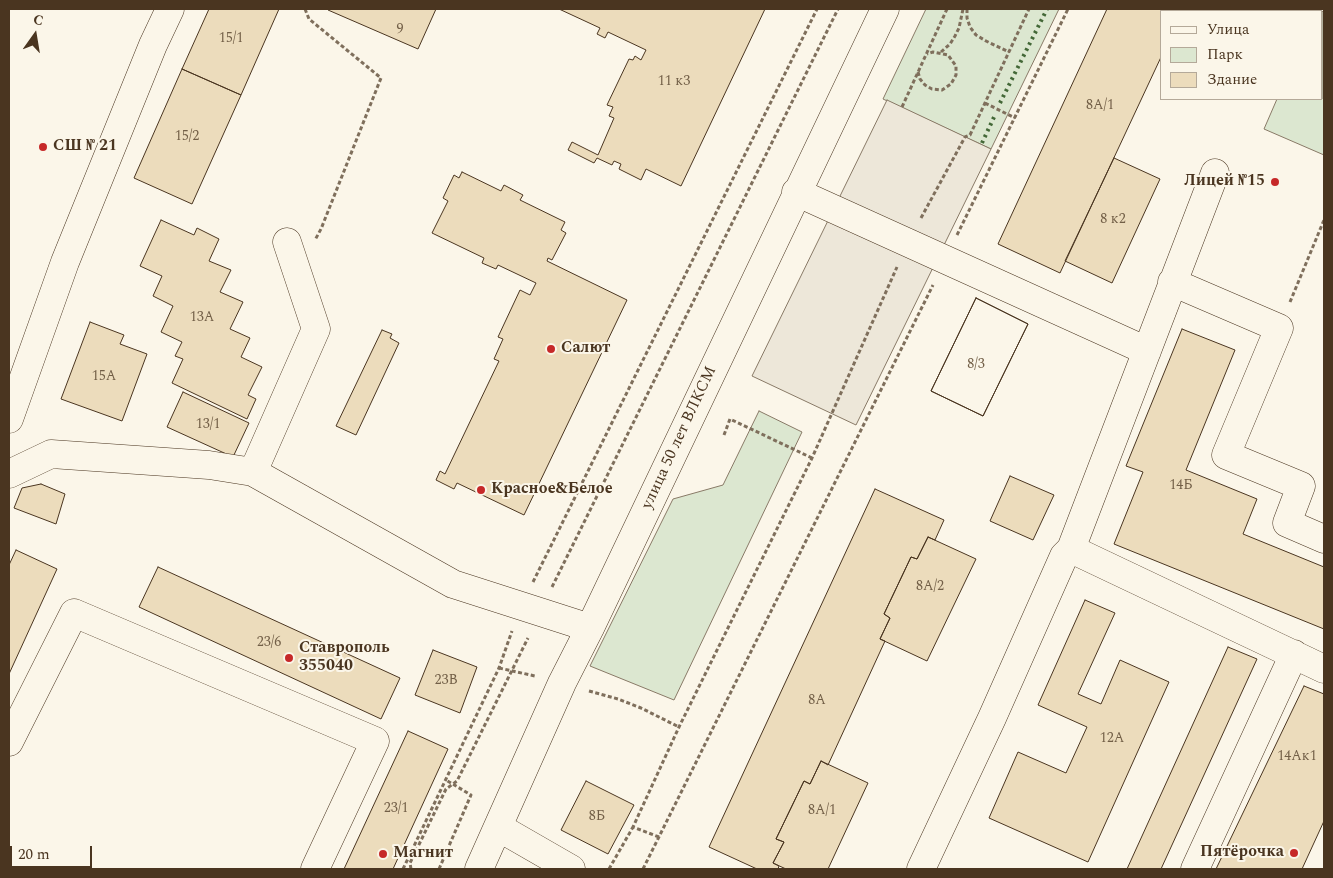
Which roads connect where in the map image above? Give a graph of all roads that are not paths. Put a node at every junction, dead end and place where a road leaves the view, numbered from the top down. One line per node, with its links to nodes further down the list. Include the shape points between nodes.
1 (170, 9): 8 (street, via 66,262)
2 (885, 9): 4 (street, улица 50 лет ВЛКСМ)
3 (1215, 173): 6 (street)
4 (796, 192): 7 (street); 13 (street, улица 50 лет ВЛКСМ)
5 (287, 242): 9 (street, via 316,329)
6 (1172, 282): 7 (street); 11 (street, via 1279,328 1226,454 1301,486 1287,523)
7 (1147, 351): 12 (street)
8 (9, 419)
9 (253, 472): 10 (street, via 209,465 51,454); 13 (street, via 453,584)
10 (9, 474)
11 (1324, 539)
12 (1071, 549): 14 (street); 21 (street, via 1064,556)
13 (590, 628): 17 (street, улица 50 лет ВЛКСМ)
14 (1294, 654): 15 (street); 22 (street)
15 (1324, 669)
16 (9, 742): 18 (street, via 74,613 375,741)
17 (498, 827): 19 (street, улица 50 лет ВЛКСМ); 20 (street)
18 (314, 869)
19 (479, 869)
20 (572, 869)
21 (921, 869)
22 (1194, 869)

